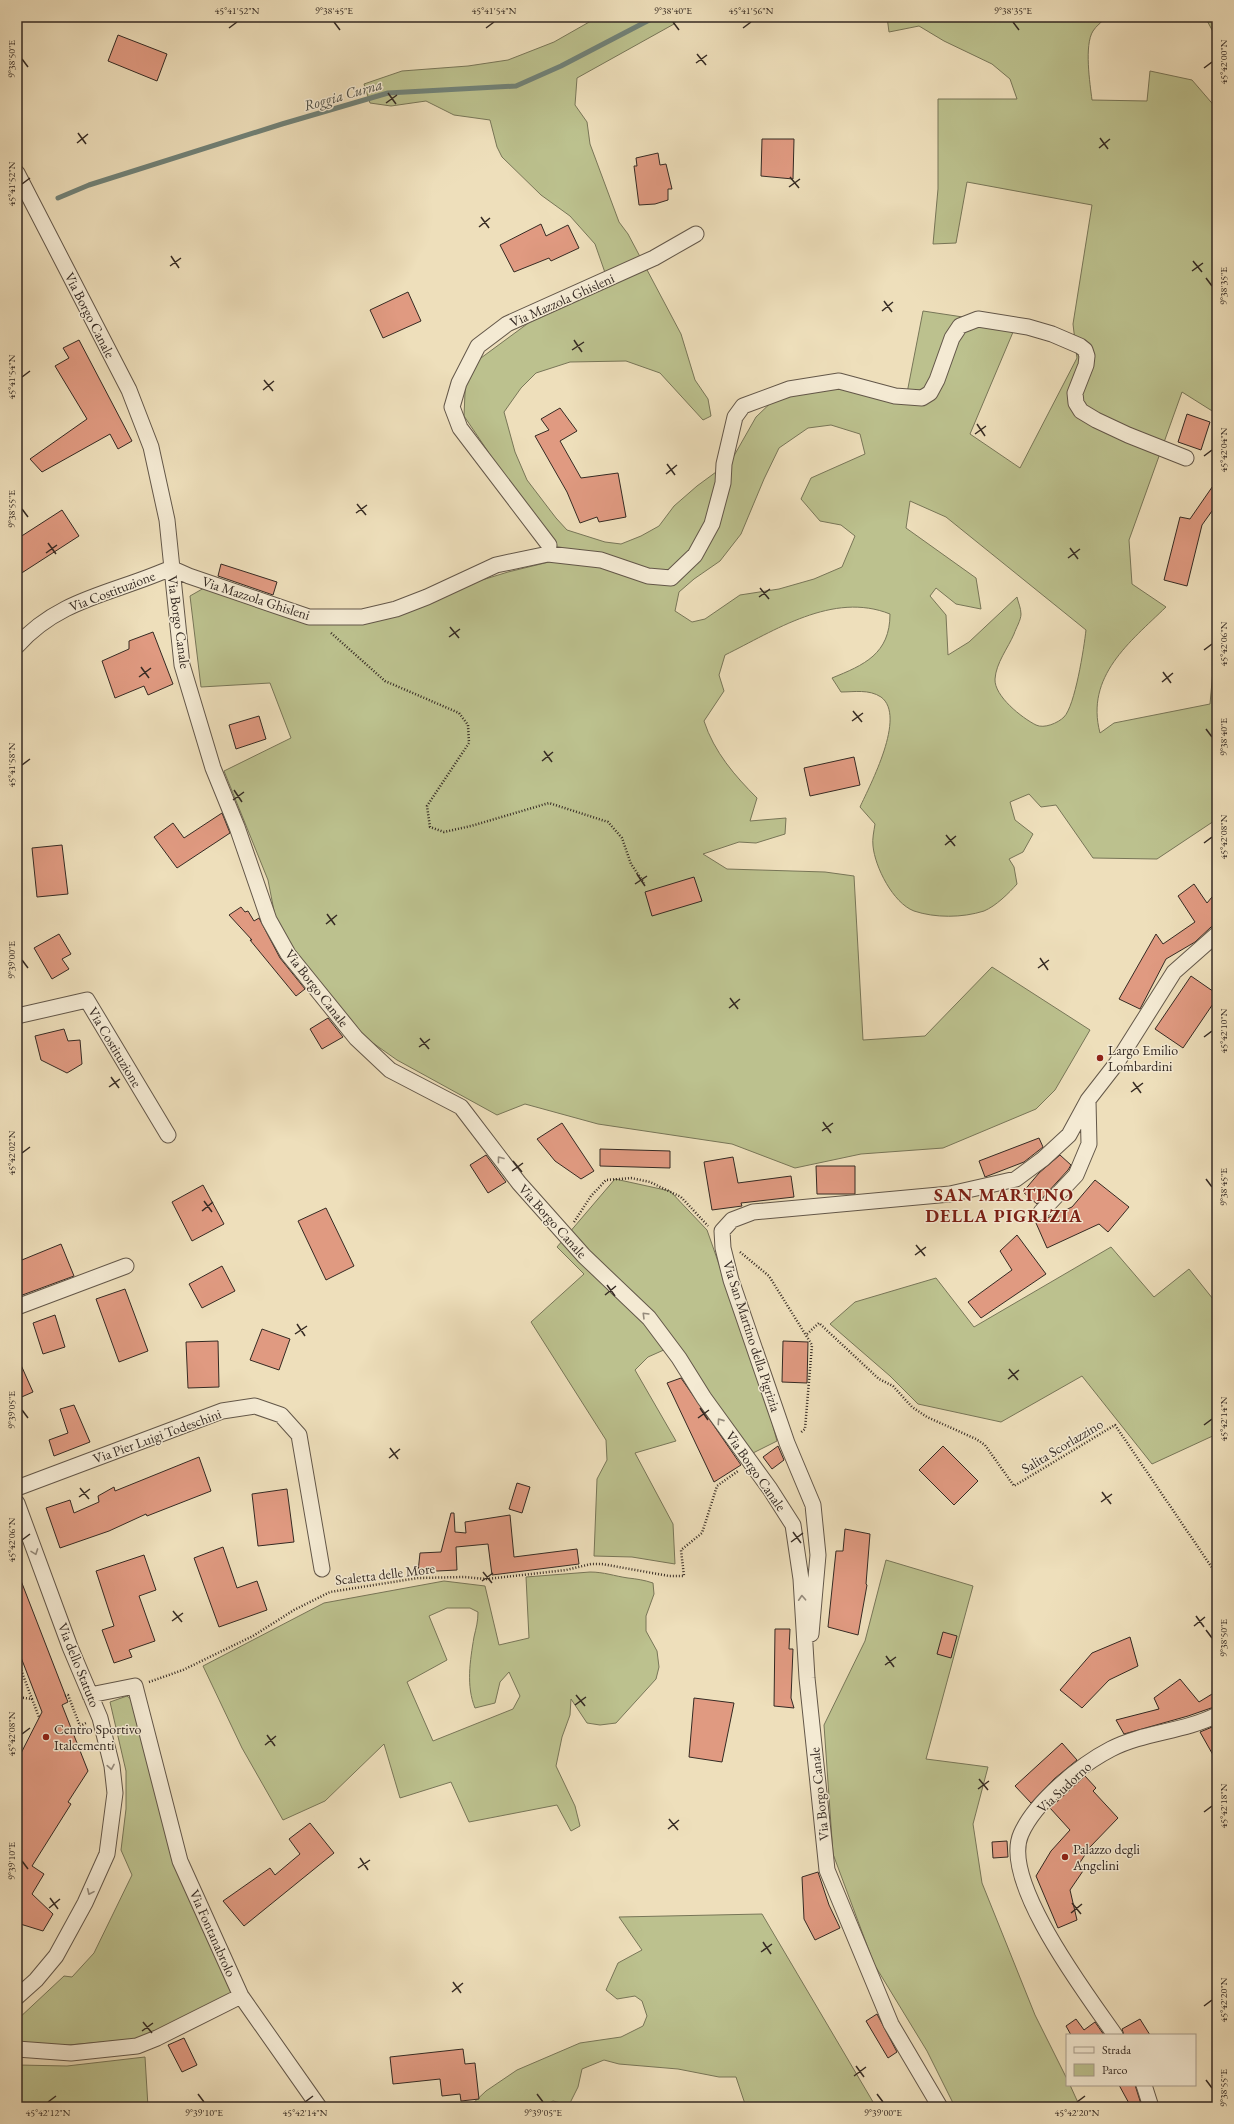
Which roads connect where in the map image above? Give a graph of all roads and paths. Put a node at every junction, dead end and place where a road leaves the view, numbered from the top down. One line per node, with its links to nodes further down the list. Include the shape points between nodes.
1 (17, 173): 5 (street, Via Borgo Canale, via 129,390 151,447 167,520)
2 (696, 234): 4 (street, Via Mazzola Ghisleni, via 654,258 507,324 478,346 459,383 452,407 460,428 549,545)
3 (1186, 458): 4 (street, Via Mazzola Ghisleni, via 1128,435 1081,410 1076,403 1075,393 1087,356 1080,346 1028,327 978,319 960,326 952,338 937,380 930,393 922,398 895,396 839,381 789,389 743,406 735,417 724,464 723,483 712,524 694,555 672,578 648,576 601,560)
4 (548, 554): 6 (street, Via Mazzola Ghisleni, via 496,566 396,609 362,617)
5 (171, 568): 6 (street, Via Mazzola Ghisleni); 7 (street, Via Costituzione, via 113,588 59,611 30,632); 15 (street, Via Borgo Canale, one-way to 5, via 519,1184 461,1107 390,1070 356,1038 288,954 269,920 237,827 213,768 182,665)
6 (315, 617): 8 (path, via 385,681 459,713 468,725 469,743 427,806 430,827 444,832 549,802 608,822 622,838 631,864)
7 (17, 646)
8 (644, 883)
9 (1217, 934): 11 (street, via 1174,972 1116,1064)
10 (17, 1016): 12 (street, Via Costituzione, via 87,1000)
11 (1088, 1100): 13 (street, via 1089,1144 1076,1175); 14 (street, via 1069,1135 1016,1179 950,1194 753,1212 732,1220)
12 (168, 1135)
13 (1040, 1212)
14 (722, 1231): 15 (path, via 712,1230 681,1197 650,1182 631,1178 606,1180); 18 (path, via 737,1250 769,1276); 19 (street, Via San Martino della Pigrizia, via 723,1248 731,1280)
15 (564, 1233): 20 (street, Via Borgo Canale, one-way to 15, via 649,1318 589,1261)
16 (126, 1266): 17 (street)
17 (17, 1307)
18 (807, 1334): 19 (path, via 812,1345 805,1428); 24 (path, Salita Scorlazzino, via 819,1324 879,1378 893,1386 912,1407 985,1445 1014,1486 1115,1425)
19 (788, 1443): 26 (street, Via San Martino della Pigrizia, via 813,1505 818,1555)
20 (750, 1463): 26 (street, Via Borgo Canale, one-way to 20, via 801,1579 793,1525); 27 (path, Scaletta delle More, via 717,1486 702,1533 681,1550 684,1576 591,1564 566,1570 487,1579 418,1578 330,1592 294,1610 253,1636 184,1670)
21 (17, 1488): 23 (street, Via Pier Luigi Todeschini, via 222,1411 255,1406 281,1415 299,1435)
22 (17, 1502): 28 (street, Via dello Statuto, one-way to 28)
23 (322, 1569)
24 (1217, 1576)
25 (17, 1659): 30 (path)
26 (807, 1678): 41 (street, Via Borgo Canale, via 827,1870 891,2024)
27 (135, 1686): 28 (street); 35 (street, Via Fontanabrolo, via 180,1861)
28 (90, 1695): 36 (street, Via dello Statuto, one-way to 36, via 100,1718 112,1766 115,1792 107,1854 85,1903 56,1956 36,1980)
29 (17, 1697): 30 (path)
30 (32, 1699): 32 (path)
31 (40, 1706): 32 (path)
32 (36, 1708): 34 (path)
33 (1217, 1715): 37 (street, Via Sudorno, via 1199,1724 1133,1740 1094,1759 1065,1782 1038,1809 1021,1835 1018,1859 1025,1886 1037,1914 1057,1949)
34 (39, 1717)
35 (241, 1996): 38 (street, via 137,2046 72,2053); 40 (street, Via Fontanabrolo)
36 (17, 1997)
37 (1114, 2034)
38 (17, 2049)
39 (1144, 2086): 42 (street)
40 (319, 2107)
41 (940, 2107)
42 (1151, 2107)

